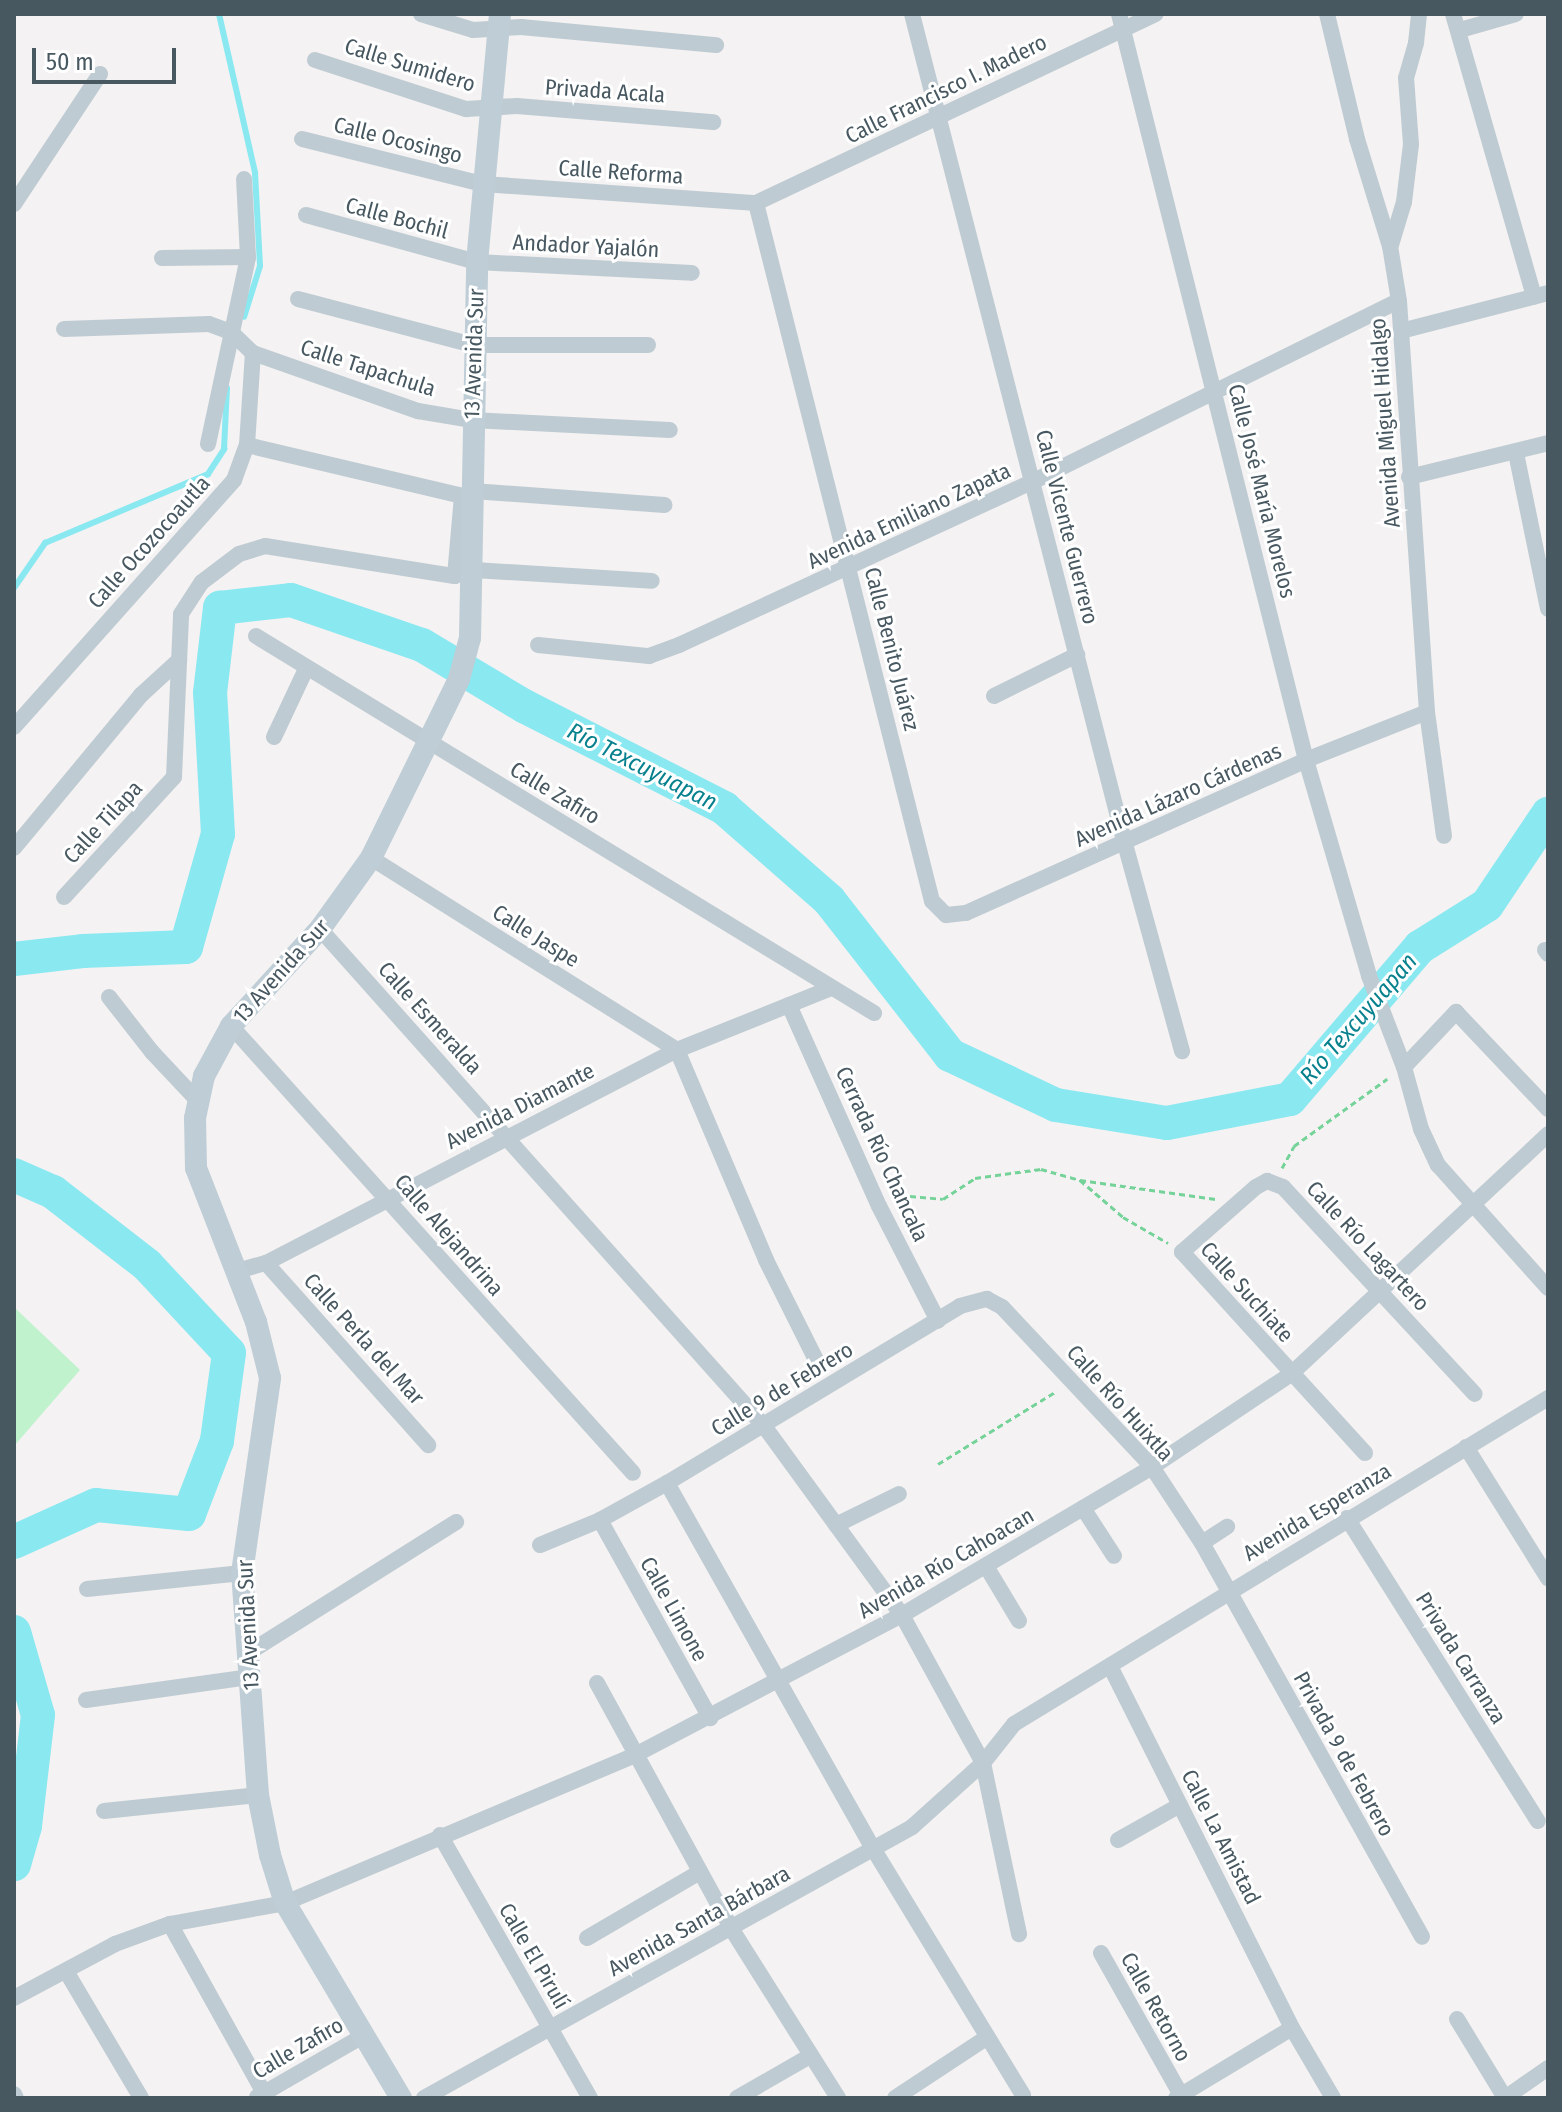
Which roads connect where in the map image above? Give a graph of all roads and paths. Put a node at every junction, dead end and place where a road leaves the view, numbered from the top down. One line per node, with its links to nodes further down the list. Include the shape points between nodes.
1 (421, 14): 9 (street, via 473,30)
2 (912, 14): 14 (street, Calle Vicente Guerrero)
3 (1156, 14): 7 (street, Calle Francisco I. Madero)
4 (1327, 14): 22 (street, Avenida Miguel Hidalgo)
5 (1419, 14): 22 (street, via 1406,78 1411,144 1404,202)
6 (1516, 14): 8 (street)
7 (1121, 21): 14 (street, Calle Francisco I. Madero); 36 (street, Calle José María Morelos)
8 (1456, 22): 27 (street)
9 (499, 23): 10 (street); 13 (street, 13 Avenida Sur)
10 (716, 45)
11 (315, 60): 13 (street, Calle Sumidero, via 466,109)
12 (100, 74): 20 (street)
13 (493, 109): 15 (street, Privada Acala, via 517,106); 18 (street, 13 Avenida Sur)
14 (940, 118): 19 (street, Calle Francisco I. Madero); 44 (street, Calle Vicente Guerrero)
15 (713, 122)
16 (302, 139): 18 (street, Calle Ocosingo)
17 (244, 179): 23 (street)
18 (483, 184): 19 (street, Calle Reforma); 25 (street, 13 Avenida Sur)
19 (756, 203): 47 (street, Calle Benito Juárez)
20 (14, 204)
21 (306, 215): 25 (street, Calle Bochil)
22 (1390, 246): 29 (street, Avenida Miguel Hidalgo)
23 (248, 257): 24 (street); 32 (street)
24 (162, 258)
25 (477, 262): 26 (street, Andador Yajalón); 33 (street, 13 Avenida Sur)
26 (692, 273)
27 (1541, 295): 31 (street)
28 (298, 299): 33 (street)
29 (1399, 301): 31 (street, Avenida Miguel Hidalgo); 36 (street, Avenida Emiliano Zapata)
30 (64, 329): 32 (street, via 209,324)
31 (1401, 331): 43 (street, Avenida Miguel Hidalgo)
32 (231, 332): 35 (street); 40 (street)
33 (473, 345): 34 (street); 37 (street, 13 Avenida Sur)
34 (648, 345)
35 (253, 353): 37 (street, Calle Tapachula, via 418,411); 41 (street, Calle Ocozocoautla)
36 (1216, 393): 44 (street, Avenida Emiliano Zapata); 61 (street, Calle José María Morelos)
37 (472, 420): 38 (street, Calle Tapachula); 45 (street, 13 Avenida Sur)
38 (670, 430)
39 (1548, 443): 42 (street)
40 (208, 444)
41 (247, 445): 45 (street); 58 (street, Calle Ocozocoautla, via 234,480)
42 (1516, 453): 43 (street); 50 (street)
43 (1409, 477): 57 (street, Avenida Miguel Hidalgo)
44 (1032, 482): 47 (street, Avenida Emiliano Zapata); 53 (street, Calle Vicente Guerrero)
45 (468, 494): 46 (street); 48 (street, 13 Avenida Sur)
46 (664, 505)
47 (849, 569): 52 (street, Avenida Emiliano Zapata, via 649,656); 67 (street, Calle Benito Juárez, via 932,901)
48 (465, 573): 49 (street); 54 (street, via 265,546 239,554 202,582 181,614); 60 (street, 13 Avenida Sur, via 470,638 459,679)
49 (652, 581)
50 (1548, 609)
51 (256, 636): 55 (street, Calle Zafiro)
52 (538, 645)
53 (1077, 655): 56 (street); 63 (street, Calle Vicente Guerrero)
54 (179, 660): 64 (street, via 141,695); 66 (street, Calle Tilapa, via 174,777)
55 (306, 669): 59 (street); 60 (street, Calle Zafiro)
56 (994, 696)
57 (1427, 712): 61 (street, Avenida Lázaro Cárdenas); 62 (street, Avenida Miguel Hidalgo)
58 (14, 727)
59 (274, 737)
60 (430, 742): 65 (street, 13 Avenida Sur); 69 (street, Calle Zafiro)
61 (1306, 760): 63 (street, Avenida Lázaro Cárdenas); 76 (street, Calle José María Morelos, via 1369,976)
62 (1444, 836)
63 (1125, 844): 67 (street, Avenida Lázaro Cárdenas, via 966,913); 75 (street, Calle Vicente Guerrero)
64 (14, 848)
65 (371, 858): 68 (street, 13 Avenida Sur); 74 (street, Calle Jaspe)
66 (64, 897)
67 (946, 915)
68 (320, 929): 73 (street, 13 Avenida Sur); 80 (street, Calle Esmeralda)
69 (831, 988): 71 (street, Avenida Diamante); 72 (street, Calle Zafiro)
70 (109, 997): 77 (street)
71 (789, 1005): 74 (street, Avenida Diamante); 86 (street, Cerrada Río Chancala)
72 (874, 1013)
73 (231, 1026): 77 (street, 13 Avenida Sur); 83 (street, Calle Alejandrina)
74 (677, 1050): 80 (street, Avenida Diamante); 94 (street, via 766,1260)
75 (1182, 1051)
76 (1404, 1067): 78 (street, via 1456,1012); 82 (path, via 1294,1146 1280,1172); 85 (street, Calle José María Morelos, via 1421,1129 1438,1165)
77 (197, 1100): 89 (street, 13 Avenida Sur, via 196,1168)
78 (1548, 1109)
79 (1548, 1134): 85 (street, Avenida Río Cahoacan)
80 (508, 1136): 83 (street, Avenida Diamante); 99 (street, Calle Esmeralda)
81 (1080, 1180): 84 (path); 86 (path, via 1041,1169 1006,1172 975,1178 943,1199 910,1196); 87 (path, Calle Suchiate, via 1123,1217)
82 (1267, 1181): 84 (street); 91 (street, Calle Río Lagartero, via 1283,1187)
83 (388, 1198): 88 (street, Avenida Diamante); 105 (street, Calle Alejandrina)
84 (1238, 1201): 87 (street)
85 (1470, 1205): 90 (street, Calle José María Morelos); 91 (street, Avenida Río Cahoacan)
86 (879, 1206): 93 (street, Cerrada Río Chancala)
87 (1182, 1252): 95 (street, Calle Suchiate)
88 (266, 1263): 89 (street, Avenida Diamante); 100 (street, Calle Perla del Mar)
89 (234, 1272): 118 (street, 13 Avenida Sur, via 256,1322 270,1378)
90 (1548, 1288)
91 (1381, 1290): 95 (street, Avenida Río Cahoacan); 97 (street, Calle Río Lagartero)
92 (987, 1299): 93 (street, Calle 9 de Febrero, via 960,1306); 96 (street, Calle Río Huixtla, via 1002,1307)
93 (938, 1321): 99 (street, Calle 9 de Febrero)
94 (819, 1366)
95 (1291, 1374): 102 (street, Calle Suchiate); 104 (street, Avenida Río Cahoacan)
96 (1072, 1382): 103 (path); 104 (street, Calle Río Huixtla)
97 (1475, 1394)
98 (1548, 1398): 101 (street, Avenida Esperanza)
99 (764, 1426): 106 (street, Calle 9 de Febrero); 112 (street, Calle Esmeralda)
100 (428, 1445)
101 (1466, 1447): 109 (street, Avenida Esperanza); 119 (street)
102 (1365, 1453)
103 (938, 1464)
104 (1152, 1467): 108 (street, Avenida Río Cahoacan); 114 (street, Calle Río Huixtla)
105 (633, 1473)
106 (667, 1483): 110 (street, Calle 9 de Febrero); 127 (street)
107 (899, 1494): 112 (street)
108 (1083, 1508): 116 (street); 117 (street, Avenida Río Cahoacan)
109 (1347, 1518): 121 (street, Avenida Esperanza); 136 (street, Privada Carranza)
110 (600, 1520): 115 (street, Calle 9 de Febrero); 130 (street, Calle Limone)
111 (456, 1522): 124 (street)
112 (836, 1525): 122 (street, Calle Esmeralda)
113 (1227, 1527): 114 (street)
114 (1202, 1543): 121 (street, Calle Río Huixtla)
115 (540, 1545)
116 (1114, 1556)
117 (986, 1566): 122 (street, Avenida Río Cahoacan); 123 (street)
118 (242, 1573): 120 (street); 124 (street, 13 Avenida Sur)
119 (1548, 1578)
120 (87, 1589)
121 (1228, 1592): 125 (street, Avenida Esperanza); 145 (street, Privada 9 de Febrero)
122 (902, 1615): 127 (street, Avenida Río Cahoacan); 132 (street, Calle Esmeralda)
123 (1019, 1621)
124 (248, 1653): 126 (street, 13 Avenida Sur)
125 (1110, 1666): 132 (street, Avenida Esperanza, via 1014,1724); 134 (street, Calle La Amistad)
126 (250, 1677): 129 (street); 133 (street, 13 Avenida Sur)
127 (778, 1682): 130 (street, Avenida Río Cahoacan); 139 (street)
128 (597, 1683): 131 (street)
129 (86, 1700)
130 (710, 1718): 131 (street, Avenida Río Cahoacan)
131 (635, 1755): 137 (street, Avenida Río Cahoacan); 140 (street)
132 (983, 1763): 139 (street, Avenida Santa Bárbara, via 912,1827); 144 (street, Calle Esmeralda)
133 (258, 1795): 135 (street); 141 (street, 13 Avenida Sur)
134 (1180, 1805): 138 (street); 152 (street, Calle La Amistad)
135 (104, 1811)
136 (1538, 1821)
137 (440, 1835): 141 (street, Avenida Río Cahoacan); 151 (street, Calle El Pirulí)
138 (1118, 1840)
139 (874, 1850): 143 (street, Avenida Santa Bárbara); 154 (street)
140 (700, 1872): 143 (street); 146 (street)
141 (285, 1903): 142 (street, Avenida Río Cahoacan); 153 (street, 13 Avenida Sur)
142 (170, 1924): 148 (street, Avenida Río Cahoacan, via 115,1944); 157 (street)
143 (731, 1928): 151 (street, Avenida Santa Bárbara); 155 (street)
144 (1019, 1934)
145 (1422, 1937)
146 (587, 1938)
147 (1101, 1953): 159 (street, Calle Retorno)
148 (66, 1971): 149 (street, Avenida Río Cahoacan); 160 (street)
149 (14, 1998)
150 (1457, 2019): 168 (street)
151 (550, 2028): 162 (street, Avenida Santa Bárbara); 163 (street, Calle El Pirulí)
152 (1292, 2028): 159 (street, Calle Retorno); 167 (street, Calle La Amistad)
153 (363, 2036): 157 (street, Calle Zafiro); 161 (street, 13 Avenida Sur)
154 (986, 2038): 158 (street); 166 (street)
155 (810, 2056): 164 (street); 165 (street)
156 (1548, 2068): 168 (street)
157 (260, 2095)
158 (1023, 2095)
159 (1178, 2096)
160 (141, 2098)
161 (401, 2098)
162 (424, 2098)
163 (590, 2098)
164 (737, 2098)
165 (838, 2098)
166 (895, 2098)
167 (1333, 2098)
168 (1505, 2098)

